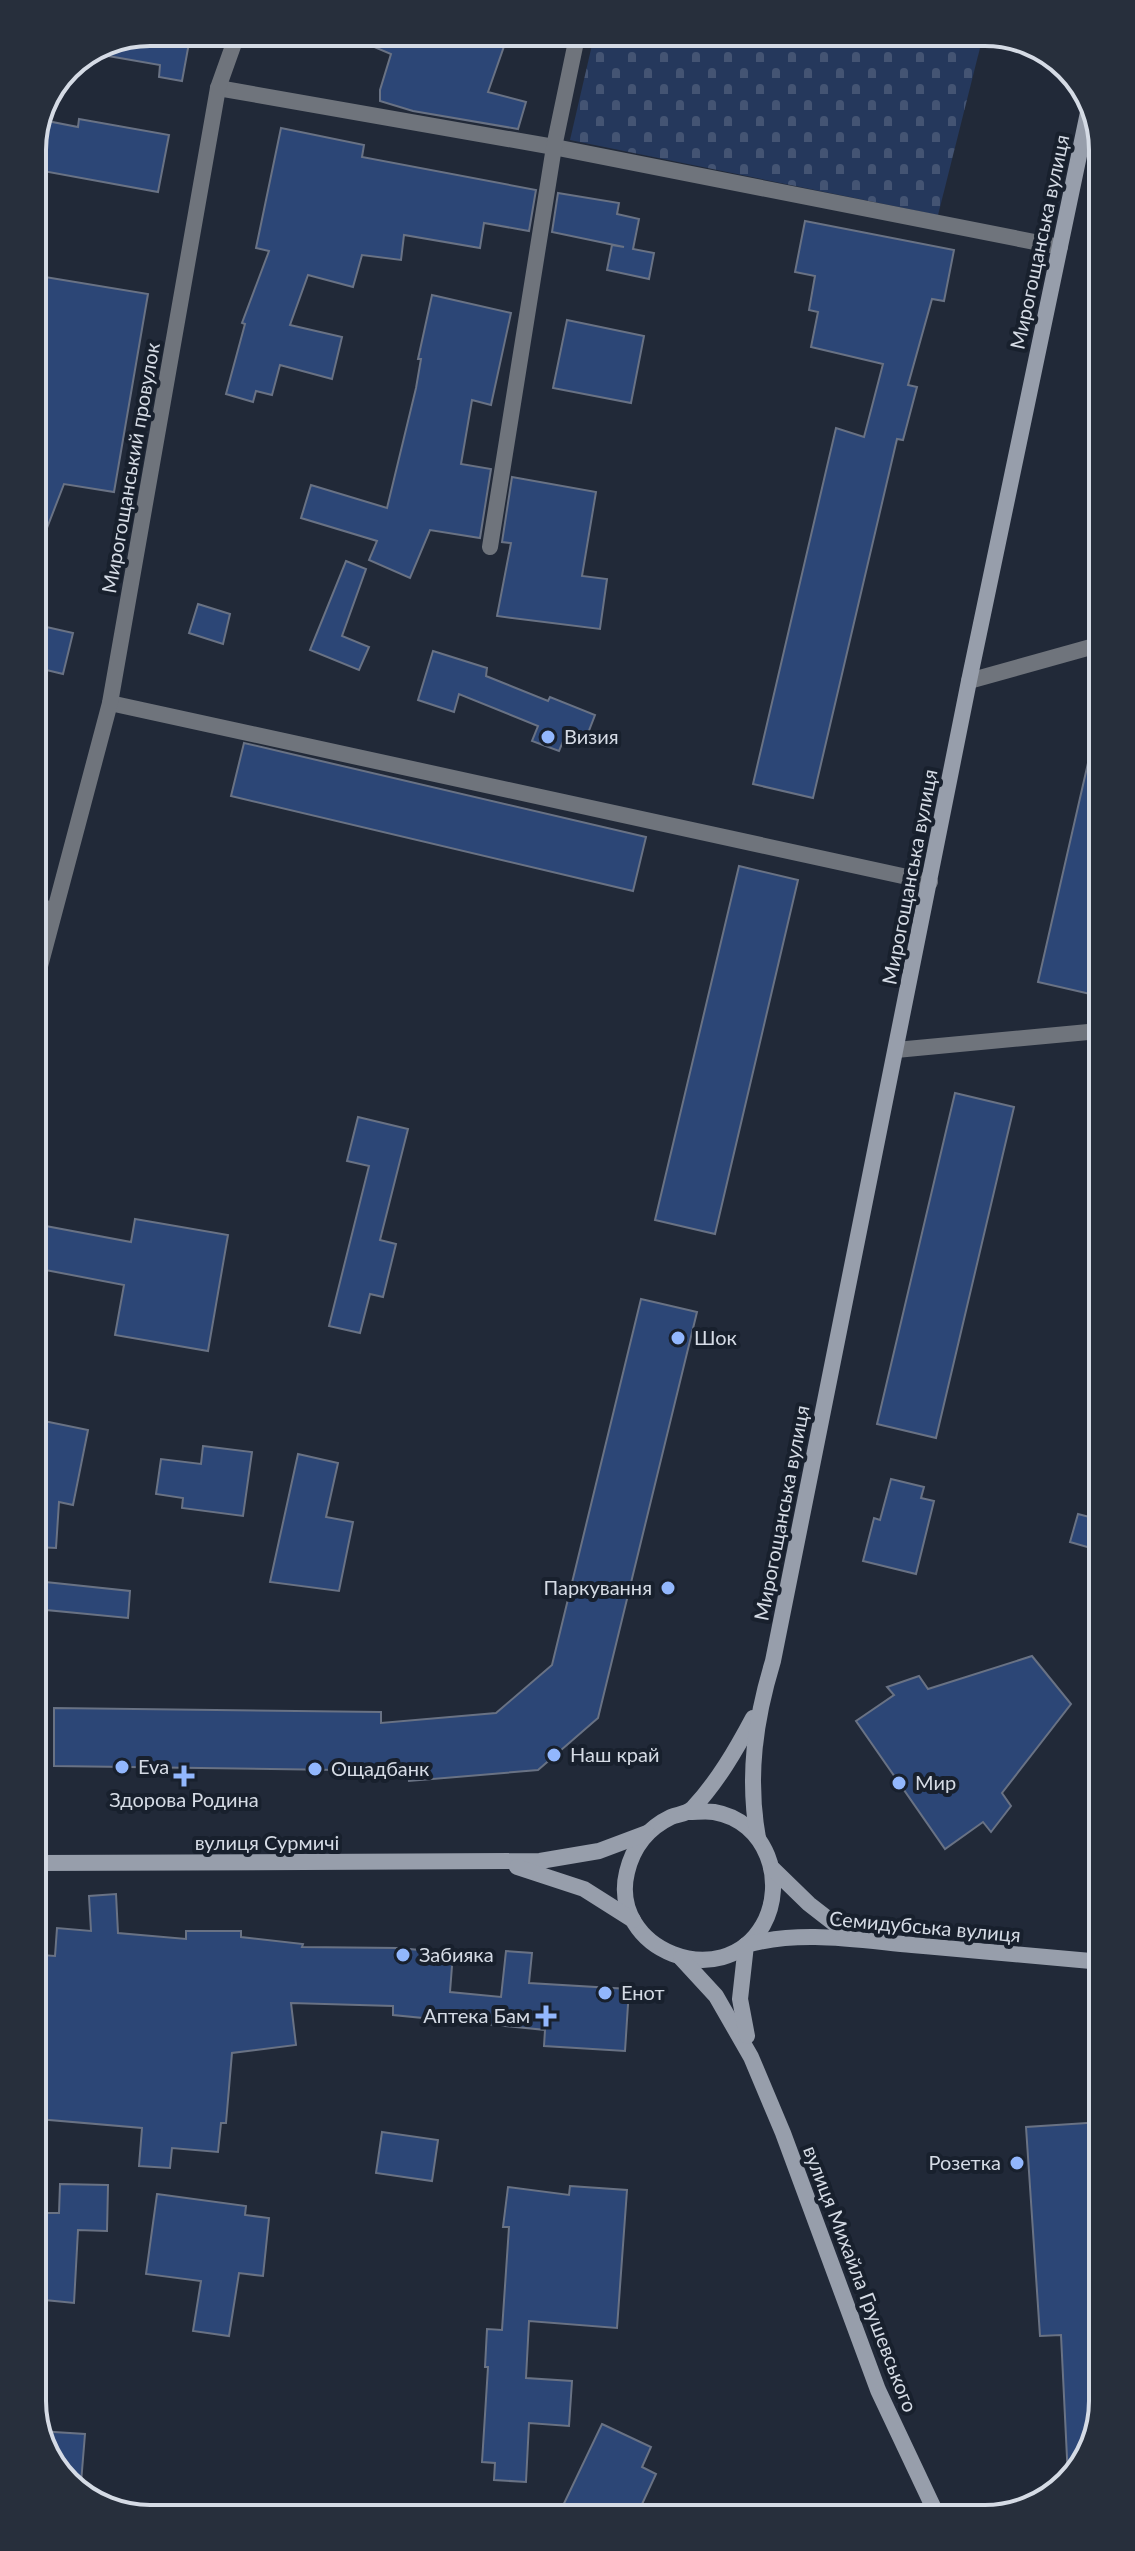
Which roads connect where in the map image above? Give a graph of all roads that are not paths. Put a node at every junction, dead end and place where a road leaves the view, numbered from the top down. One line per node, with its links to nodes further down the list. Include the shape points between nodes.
1 (233, 46): 3 (street, Мирогощанський провулок)
2 (575, 46): 5 (street)
3 (218, 88): 5 (street); 10 (street, Мирогощанський провулок)
4 (1087, 130): 6 (main road, Мирогощанська вулиця)
5 (554, 147): 6 (street); 7 (street)
6 (1060, 247): 9 (main road, Мирогощанська вулиця)
7 (490, 547)
8 (1089, 648): 9 (street)
9 (969, 681): 11 (main road, Мирогощанська вулиця)
10 (110, 703): 11 (street); 13 (street, Мирогощанський провулок)
11 (930, 882): 16 (main road, Мирогощанська вулиця)
12 (46, 908): 13 (street)
13 (53, 910): 14 (street, Мирогощанський провулок)
14 (46, 939)
15 (1089, 1032): 16 (street)
16 (896, 1050): 17 (main road, Мирогощанська вулиця, via 773,1661)
17 (759, 1705): 18 (main road, via 721,1774); 20 (main road, via 751,1788)
18 (689, 1812): 19 (main road); 20 (main road, via 714,1812 738,1821)
19 (647, 1833): 22 (main road, via 564,1859); 24 (main road, via 633,1852 626,1875 626,1899)
20 (758, 1838): 23 (main road)
21 (46, 1863): 22 (main road, вулиця Сурмичі)
22 (496, 1863): 24 (main road, via 584,1889)
23 (773, 1869): 25 (main road); 26 (main road, via 770,1913)
24 (634, 1921): 27 (main road, via 654,1945)
25 (855, 1940): 26 (main road, Семидубська вулиця, via 790,1937); 28 (main road, Семидубська вулиця)
26 (746, 1945): 27 (main road, via 704,1961); 29 (main road, вулиця Михайла Грушевського, via 740,1999)
27 (681, 1958): 29 (main road, вулиця Михайла Грушевського, via 716,1996)
28 (1089, 1961)
29 (751, 2057): 30 (main road, вулиця Михайла Грушевського, via 878,2390)
30 (932, 2505)

